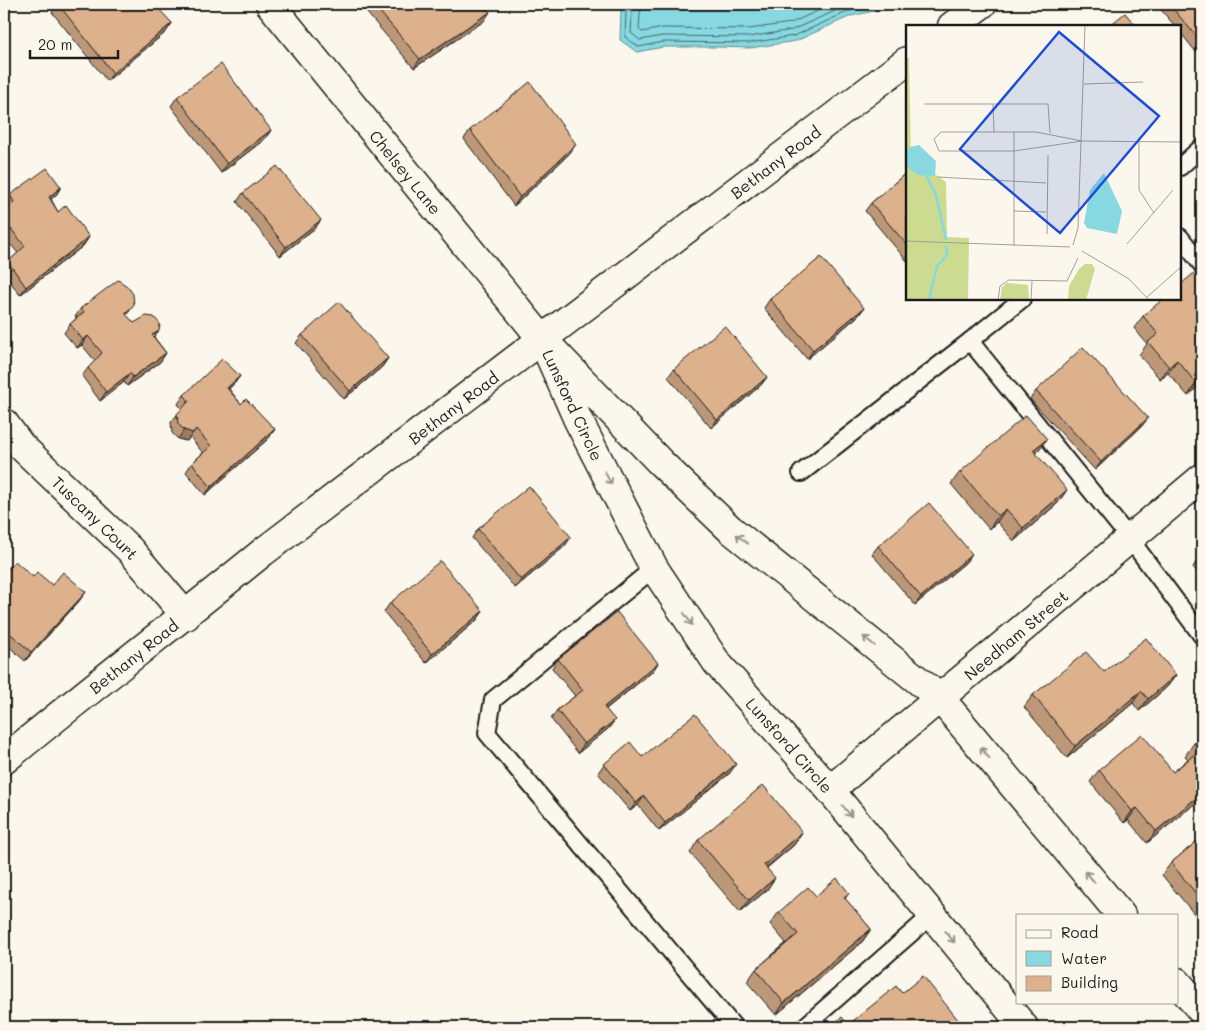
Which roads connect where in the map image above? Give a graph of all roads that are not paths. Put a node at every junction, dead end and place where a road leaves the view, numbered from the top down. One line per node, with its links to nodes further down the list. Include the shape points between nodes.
1 (270, 4): 10 (street, Chelsey Lane)
2 (982, 4): 3 (street)
3 (953, 25)
4 (906, 62): 10 (street, Bethany Road)
5 (1202, 147): 6 (lane)
6 (1181, 166)
7 (1181, 238): 8 (lane)
8 (1202, 265)
9 (1021, 300): 11 (lane)
10 (542, 339): 16 (street, Lunsford Circle, one-way to 16, via 578,420); 17 (street, Bethany Road, via 263,552); 19 (street, Lunsford Circle, one-way to 10, via 730,528)
11 (970, 341): 13 (lane); 15 (lane)
12 (4, 423): 17 (street, Tuscany Court, via 20,446 130,550)
13 (801, 473)
14 (1202, 478): 15 (street, Needham Street)
15 (1130, 539): 18 (lane); 19 (street, Needham Street)
16 (654, 568): 21 (street, Lunsford Circle, one-way to 21, via 717,663); 26 (lane, via 493,700 487,733)
17 (186, 616): 20 (street, Bethany Road)
18 (1202, 636)
19 (940, 698): 21 (street, Needham Street); 22 (street, Lunsford Circle, one-way to 19)
20 (4, 760)
21 (830, 790): 23 (street, Lunsford Circle, one-way to 23)
22 (1120, 914)
23 (932, 916): 27 (lane); 28 (street, Lunsford Circle, one-way to 28)
24 (1178, 983): 25 (street)
25 (1202, 1011)
26 (734, 1027)
27 (804, 1027)
28 (1024, 1027)

